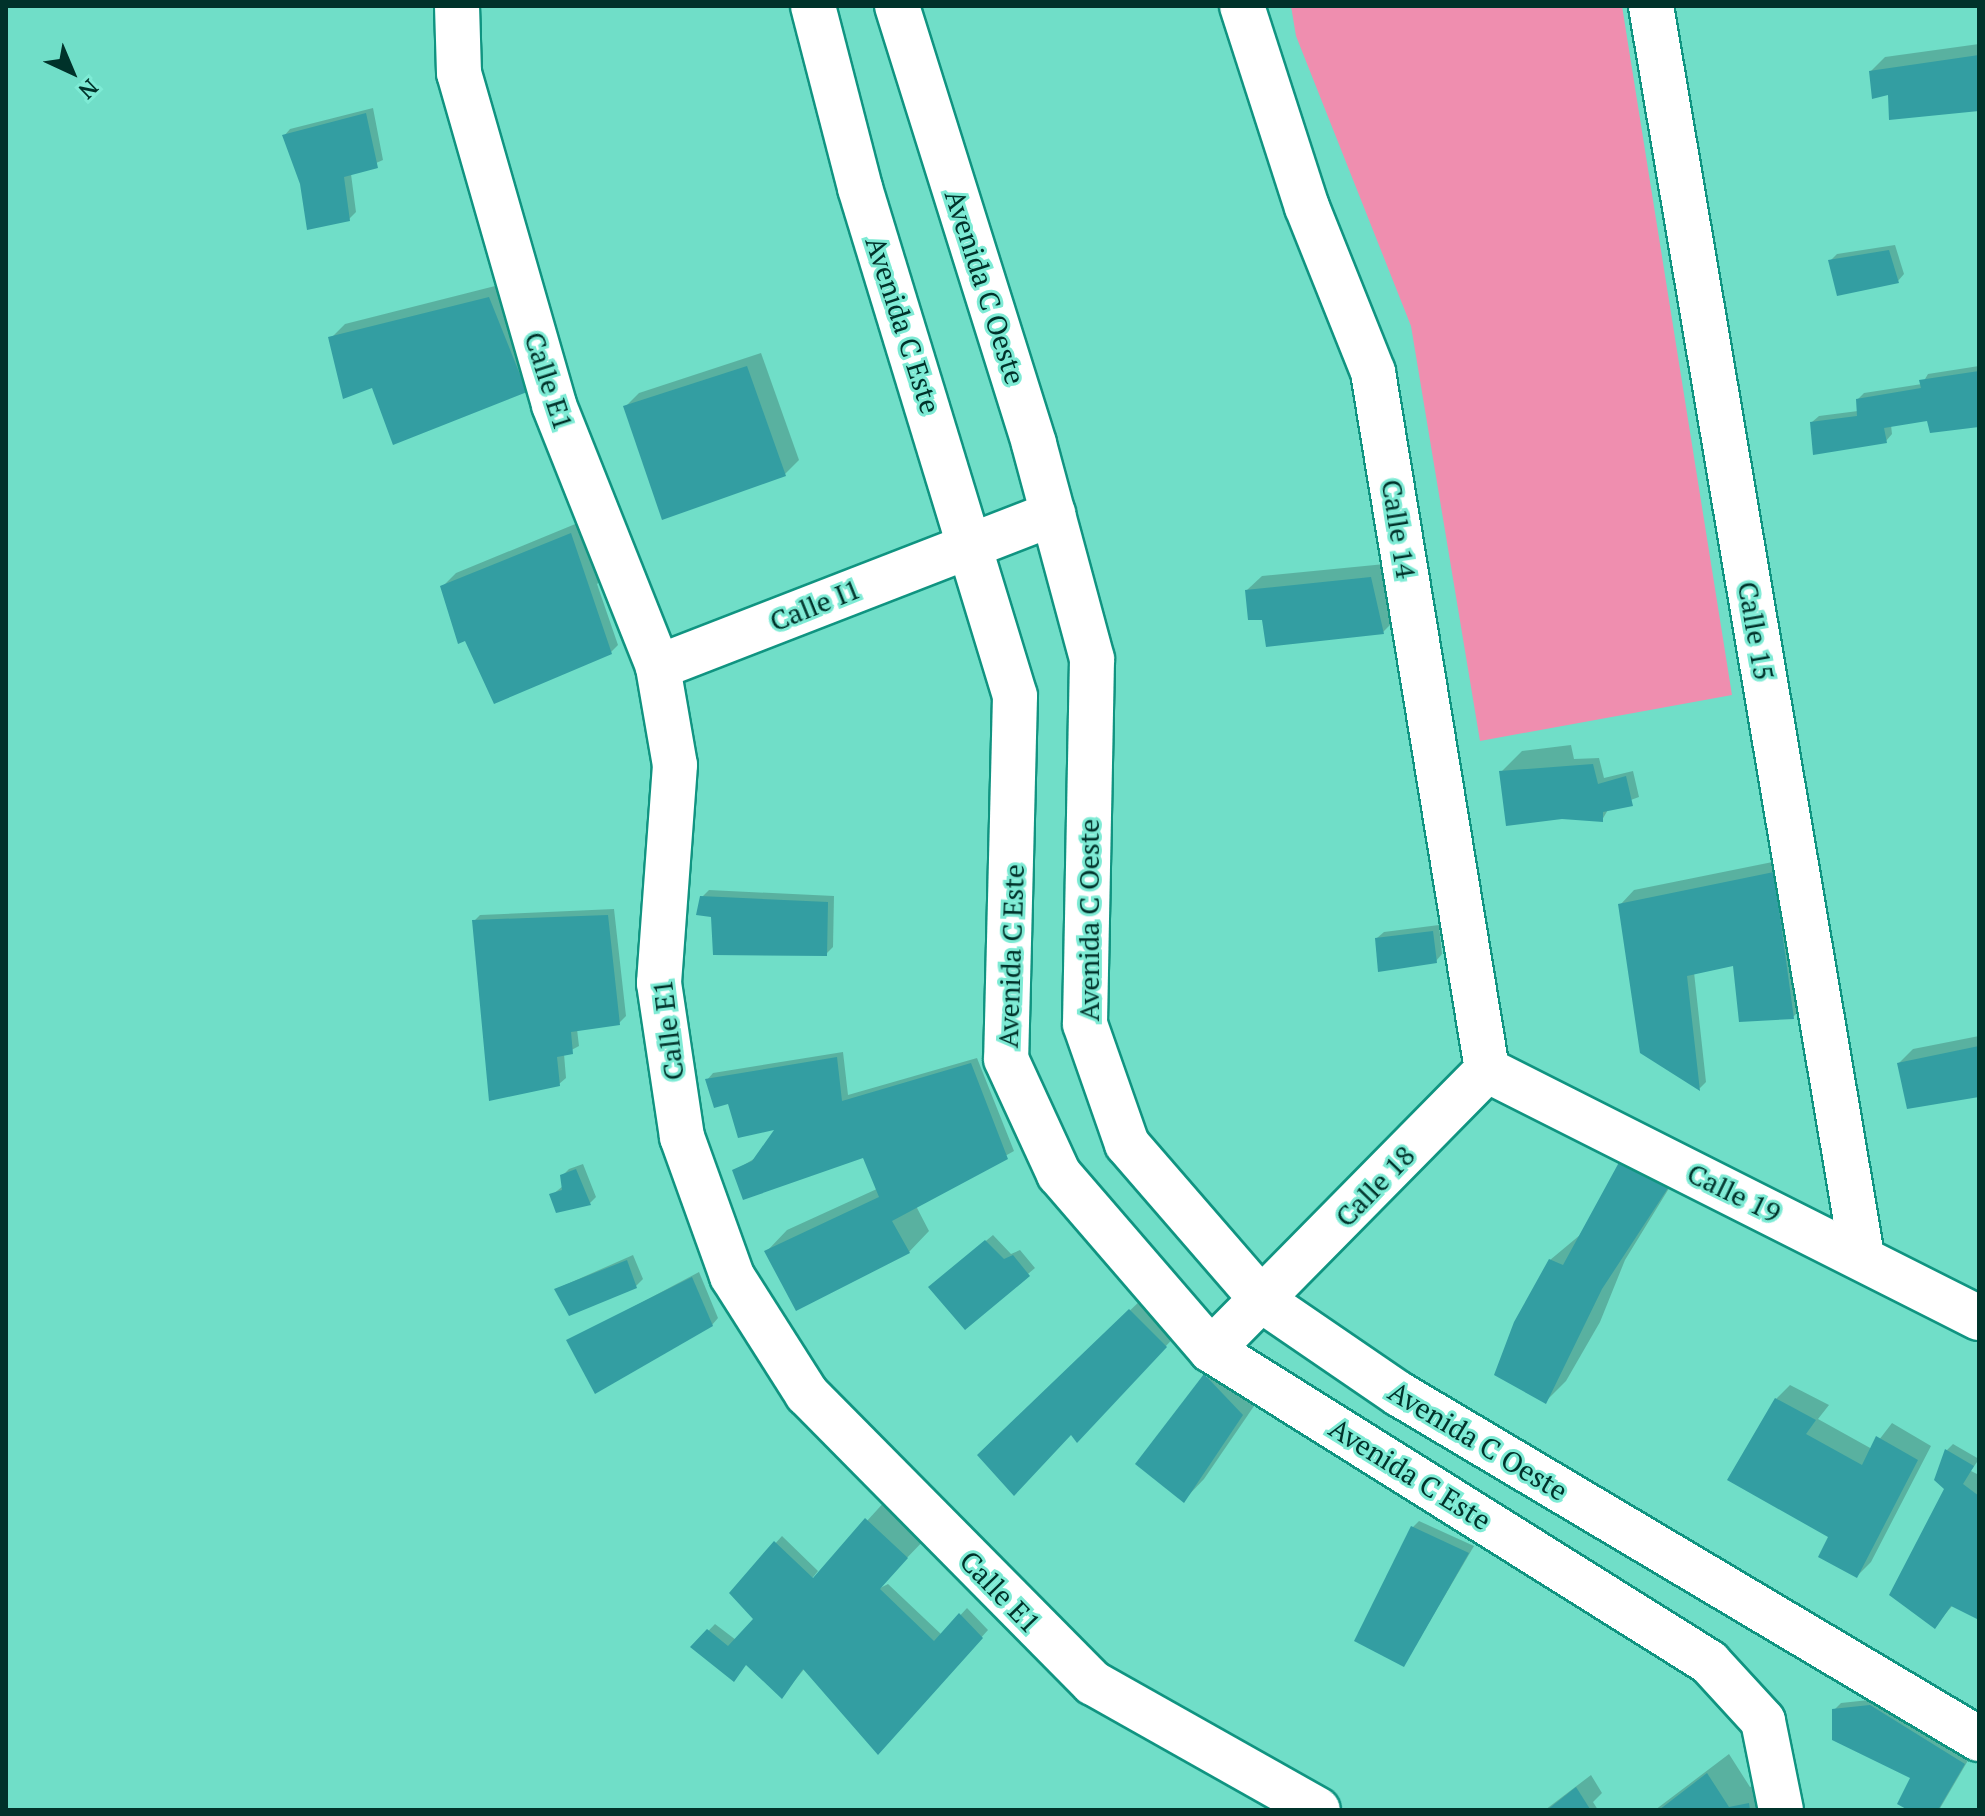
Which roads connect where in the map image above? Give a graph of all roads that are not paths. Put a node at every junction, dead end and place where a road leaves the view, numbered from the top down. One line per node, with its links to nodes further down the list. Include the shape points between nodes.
1 (457, 6): 8 (street, Calle E1, via 459,73 554,405)
2 (813, 6): 7 (street, Avenida C Este, via 860,188)
3 (897, 6): 6 (street, Avenida C Oeste)
4 (1242, 6): 9 (street, Calle 14, via 1311,218 1373,372)
5 (1651, 6): 10 (street, Calle 15)
6 (1053, 514): 7 (street, Calle I1); 11 (street, Avenida C Oeste, via 1092,659 1085,1024 1127,1144)
7 (972, 543): 8 (street, Calle I1); 13 (street, Avenida C Este, via 1015,696 1006,1059 1059,1174)
8 (658, 667): 15 (street, Calle E1, via 675,765 659,983 682,1137 732,1276 807,1394 1071,1663 1093,1683)
9 (1487, 1070): 10 (street, Calle 19); 11 (street, Calle 18)
10 (1862, 1256): 12 (street, Calle 19)
11 (1263, 1301): 13 (street, Calle 18); 14 (street, Avenida C Oeste, via 1399,1394)
12 (1979, 1318)
13 (1211, 1350): 16 (street, Avenida C Este, via 1709,1662 1763,1721)
14 (1979, 1739)
15 (1318, 1810)
16 (1781, 1810)

